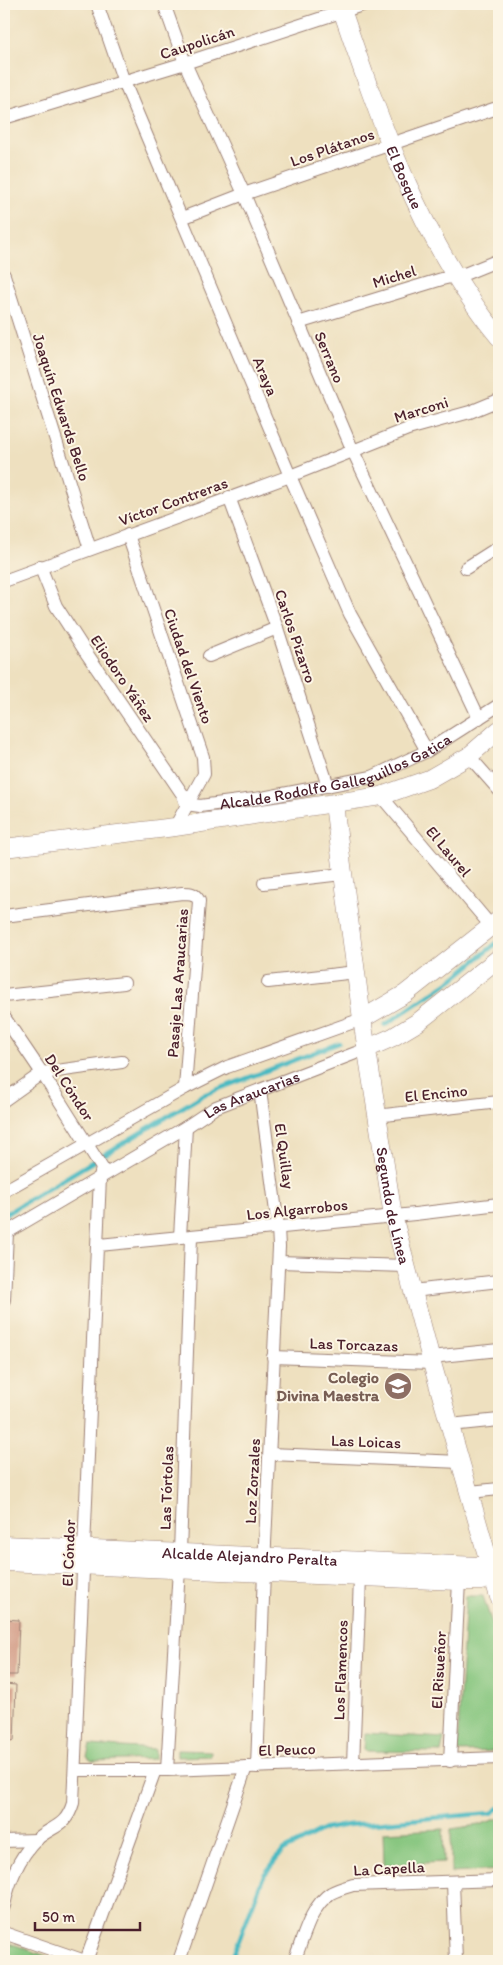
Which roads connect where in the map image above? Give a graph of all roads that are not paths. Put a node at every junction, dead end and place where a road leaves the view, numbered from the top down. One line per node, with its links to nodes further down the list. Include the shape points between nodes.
1 (97, 4): 6 (street, Araya)
2 (164, 4): 5 (street, Serrano)
3 (365, 4): 4 (street, Caupolicán)
4 (341, 8): 5 (street, Caupolicán); 9 (street, El Bosque)
5 (185, 63): 6 (street, Caupolicán); 10 (street, Serrano)
6 (124, 82): 8 (street, Caupolicán); 11 (street, Araya)
7 (494, 109): 9 (street, Los Plátanos)
8 (4, 118)
9 (391, 144): 10 (street, Los Plátanos); 14 (street, El Bosque, via 428,228)
10 (244, 194): 11 (street, Los Plátanos); 15 (street, Serrano)
11 (182, 218): 19 (street, Araya)
12 (499, 260): 14 (street, Michel)
13 (4, 275): 23 (street, Joaquín Edwards Bello)
14 (454, 276): 15 (street, Michel); 16 (street, El Bosque)
15 (298, 323): 18 (street, Serrano)
16 (499, 337)
17 (499, 400): 18 (street, Marconi, via 470,412 408,429)
18 (353, 451): 19 (street, Víctor Contreras); 30 (street, Serrano)
19 (290, 476): 20 (street, Víctor Contreras); 32 (street, Araya, via 350,614)
20 (229, 497): 21 (street, Víctor Contreras); 27 (street, Carlos Pizarro)
21 (128, 535): 23 (street, Víctor Contreras); 37 (street, Ciudad del Viento, via 203,757 204,774)
22 (499, 547): 25 (street)
23 (90, 548): 24 (street, Víctor Contreras)
24 (40, 566): 26 (street, Víctor Contreras); 37 (street, Eliodoro Yáñez, via 56,606)
25 (466, 568)
26 (4, 581)
27 (277, 628): 28 (street); 34 (street, Carlos Pizarro)
28 (209, 656)
29 (499, 705): 30 (street, Alcalde Rodolfo Galleguillos Gatica)
30 (479, 718): 32 (street, Alcalde Rodolfo Galleguillos Gatica)
31 (499, 730): 33 (street, Alcalde Rodolfo Galleguillos Gatica)
32 (427, 751): 34 (street, Alcalde Rodolfo Galleguillos Gatica, via 372,777)
33 (469, 756): 35 (street); 36 (street, Alcalde Rodolfo Galleguillos Gatica, via 429,779)
34 (328, 786): 37 (street, Alcalde Rodolfo Galleguillos Gatica, via 200,806)
35 (499, 790)
36 (381, 796): 38 (street, Alcalde Rodolfo Galleguillos Gatica); 44 (street, El Laurel)
37 (186, 804): 39 (street)
38 (334, 804): 39 (street, Alcalde Rodolfo Galleguillos Gatica); 41 (street, Segundo de Línea)
39 (175, 827): 40 (street, Alcalde Rodolfo Galleguillos Gatica)
40 (4, 848)
41 (342, 874): 42 (street); 46 (street, Segundo de Línea)
42 (264, 883)
43 (4, 916): 55 (street, Pasaje Las Araucarias, via 182,893 197,896)
44 (495, 923): 51 (street, Las Araucarias, via 405,994)
45 (499, 958): 52 (street, Las Araucarias, via 418,1022)
46 (356, 972): 47 (street); 51 (street, Segundo de Línea)
47 (268, 982)
48 (124, 983): 49 (street)
49 (4, 996)
50 (4, 1017): 54 (street, Del Cóndor)
51 (362, 1020): 52 (street, Segundo de Línea); 55 (street, Las Araucarias, via 227,1067)
52 (366, 1049): 56 (street, Las Araucarias); 59 (street, Segundo de Línea)
53 (122, 1062): 54 (street)
54 (42, 1073): 57 (street); 61 (street, Del Cóndor)
55 (185, 1088): 61 (street, Las Araucarias)
56 (260, 1090): 60 (street, Las Araucarias, via 216,1107); 66 (street, El Quillay)
57 (4, 1100)
58 (499, 1102): 59 (street, El Encino)
59 (376, 1116): 65 (street, Segundo de Línea)
60 (186, 1127): 62 (street, Las Araucarias); 68 (street, Las Tórtolas)
61 (90, 1147): 62 (street, Del Cóndor); 63 (street, Las Araucarias)
62 (101, 1172): 67 (street, Las Araucarias); 69 (street, El Cóndor)
63 (4, 1191)
64 (499, 1204): 65 (street, Los Algarrobos)
65 (393, 1216): 66 (street, Los Algarrobos); 71 (street, Segundo de Línea)
66 (278, 1227): 68 (street, Los Algarrobos); 70 (street, Loz Zorzales)
67 (5, 1233): 74 (street)
68 (186, 1237): 69 (street, Los Algarrobos); 85 (street, Las Tórtolas)
69 (99, 1244): 86 (street, El Cóndor)
70 (279, 1262): 71 (street); 76 (street, Loz Zorzales)
71 (406, 1266): 73 (street, Segundo de Línea)
72 (499, 1282): 73 (street)
73 (413, 1291): 77 (street, Segundo de Línea)
74 (4, 1300)
75 (499, 1350): 77 (street, Las Torcazas)
76 (274, 1357): 77 (street, Las Torcazas); 80 (street, Loz Zorzales)
77 (432, 1360): 79 (street, Segundo de Línea)
78 (499, 1420): 79 (street)
79 (450, 1425): 81 (street, Segundo de Línea)
80 (270, 1454): 81 (street, Las Loicas); 88 (street, Loz Zorzales)
81 (461, 1462): 83 (street, Segundo de Línea)
82 (499, 1489): 83 (street)
83 (470, 1492): 90 (street, Segundo de Línea)
84 (4, 1545): 86 (street, Alcalde Alejandro Peralta)
85 (180, 1552): 86 (street, Alcalde Alejandro Peralta); 88 (street, Alcalde Alejandro Peralta); 89 (street, Las Tórtolas)
86 (84, 1557): 87 (street, Alcalde Alejandro Peralta); 89 (street, Alcalde Alejandro Peralta); 98 (street, El Cóndor)
87 (4, 1562)
88 (265, 1564): 89 (street, Alcalde Alejandro Peralta); 90 (street, Alcalde Alejandro Peralta, via 478,1566); 91 (street, Alcalde Alejandro Peralta); 97 (street, Loz Zorzales)
89 (179, 1570): 99 (street, Las Tórtolas)
90 (496, 1575): 92 (street, Alcalde Alejandro Peralta, via 482,1581); 93 (street, Segundo de Línea)
91 (360, 1578): 92 (street, Alcalde Alejandro Peralta); 96 (street, Los Flamencos)
92 (458, 1581): 95 (street, El Risueñor)
93 (499, 1597)
94 (499, 1758): 95 (street, El Peuco)
95 (450, 1761): 96 (street, El Peuco)
96 (353, 1764): 97 (street, El Peuco)
97 (252, 1767): 99 (street, El Peuco); 107 (street, Loz Zorzales)
98 (75, 1770): 99 (street, El Peuco); 100 (street, El Cóndor, via 71,1811 62,1823)
99 (161, 1770): 106 (street, Las Tórtolas)
100 (37, 1840): 101 (street); 104 (street, El Cóndor, via 17,1868)
101 (4, 1841)
102 (499, 1880): 103 (street, La Capella)
103 (453, 1882): 108 (street, La Capella, via 353,1885 330,1894 313,1915); 109 (street)
104 (4, 1906)
105 (4, 1933): 106 (street)
106 (85, 1961)
107 (179, 1961)
108 (294, 1961)
109 (456, 1961)

